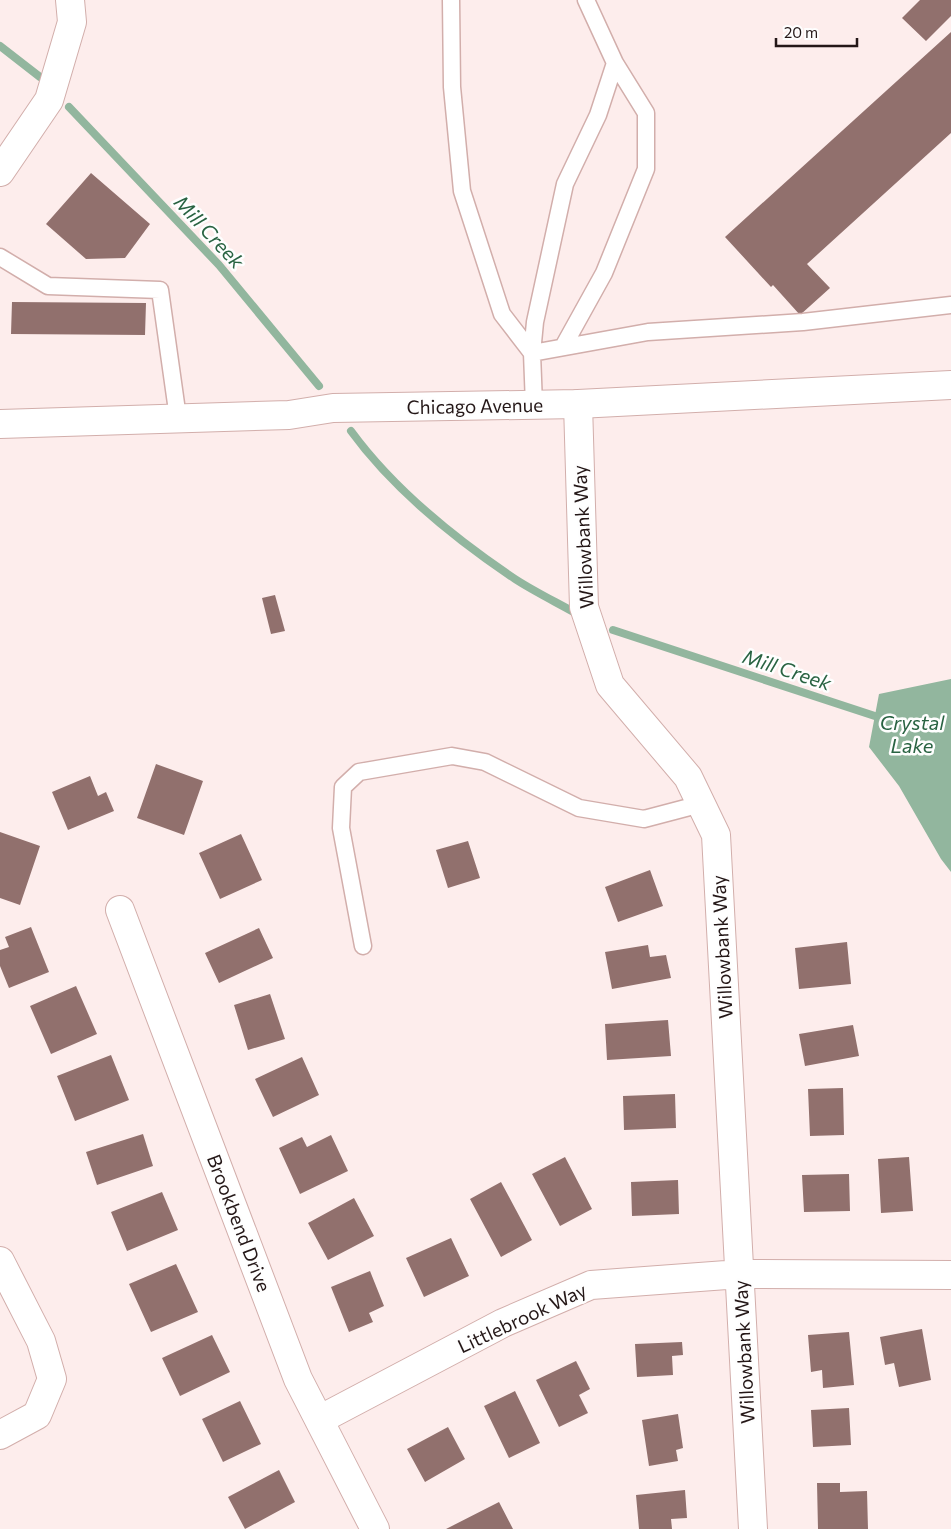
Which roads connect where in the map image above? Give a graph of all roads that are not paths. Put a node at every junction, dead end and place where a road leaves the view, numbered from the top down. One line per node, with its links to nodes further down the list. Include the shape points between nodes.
1 (70, 0): 5 (street, via 72,22 49,100)
2 (451, 0): 9 (lane, via 452,87 462,191 502,314)
3 (586, 0): 4 (lane)
4 (615, 63): 8 (lane, via 646,112 646,168 604,273); 9 (lane, via 598,115 565,184 535,322)
5 (0, 172)
6 (0, 257): 13 (lane, via 48,286 160,290)
7 (951, 305): 8 (lane, via 803,322 648,332)
8 (563, 347): 9 (lane)
9 (532, 353): 12 (lane)
10 (951, 385): 11 (street, Chicago Avenue)
11 (578, 404): 12 (street, Chicago Avenue); 15 (street, Willowbank Way, via 584,607 610,686 688,777)
12 (534, 405): 13 (street, Chicago Avenue, via 333,408 289,415)
13 (178, 418): 14 (street, Chicago Avenue)
14 (0, 424)
15 (701, 804): 17 (lane, via 644,819 580,808 485,762 452,756 359,772 343,787 341,828); 19 (street, Willowbank Way, via 716,835)
16 (120, 910): 21 (street, Brookbend Drive, via 298,1379)
17 (363, 946)
18 (0, 1261): 22 (street, via 41,1341 52,1379 37,1415)
19 (740, 1274): 20 (street, Littlebrook Way); 21 (street, Littlebrook Way, via 591,1285 503,1323); 24 (street, Willowbank Way)
20 (951, 1275)
21 (319, 1420): 23 (street, Brookbend Drive)
22 (0, 1435)
23 (375, 1529)
24 (753, 1529)

